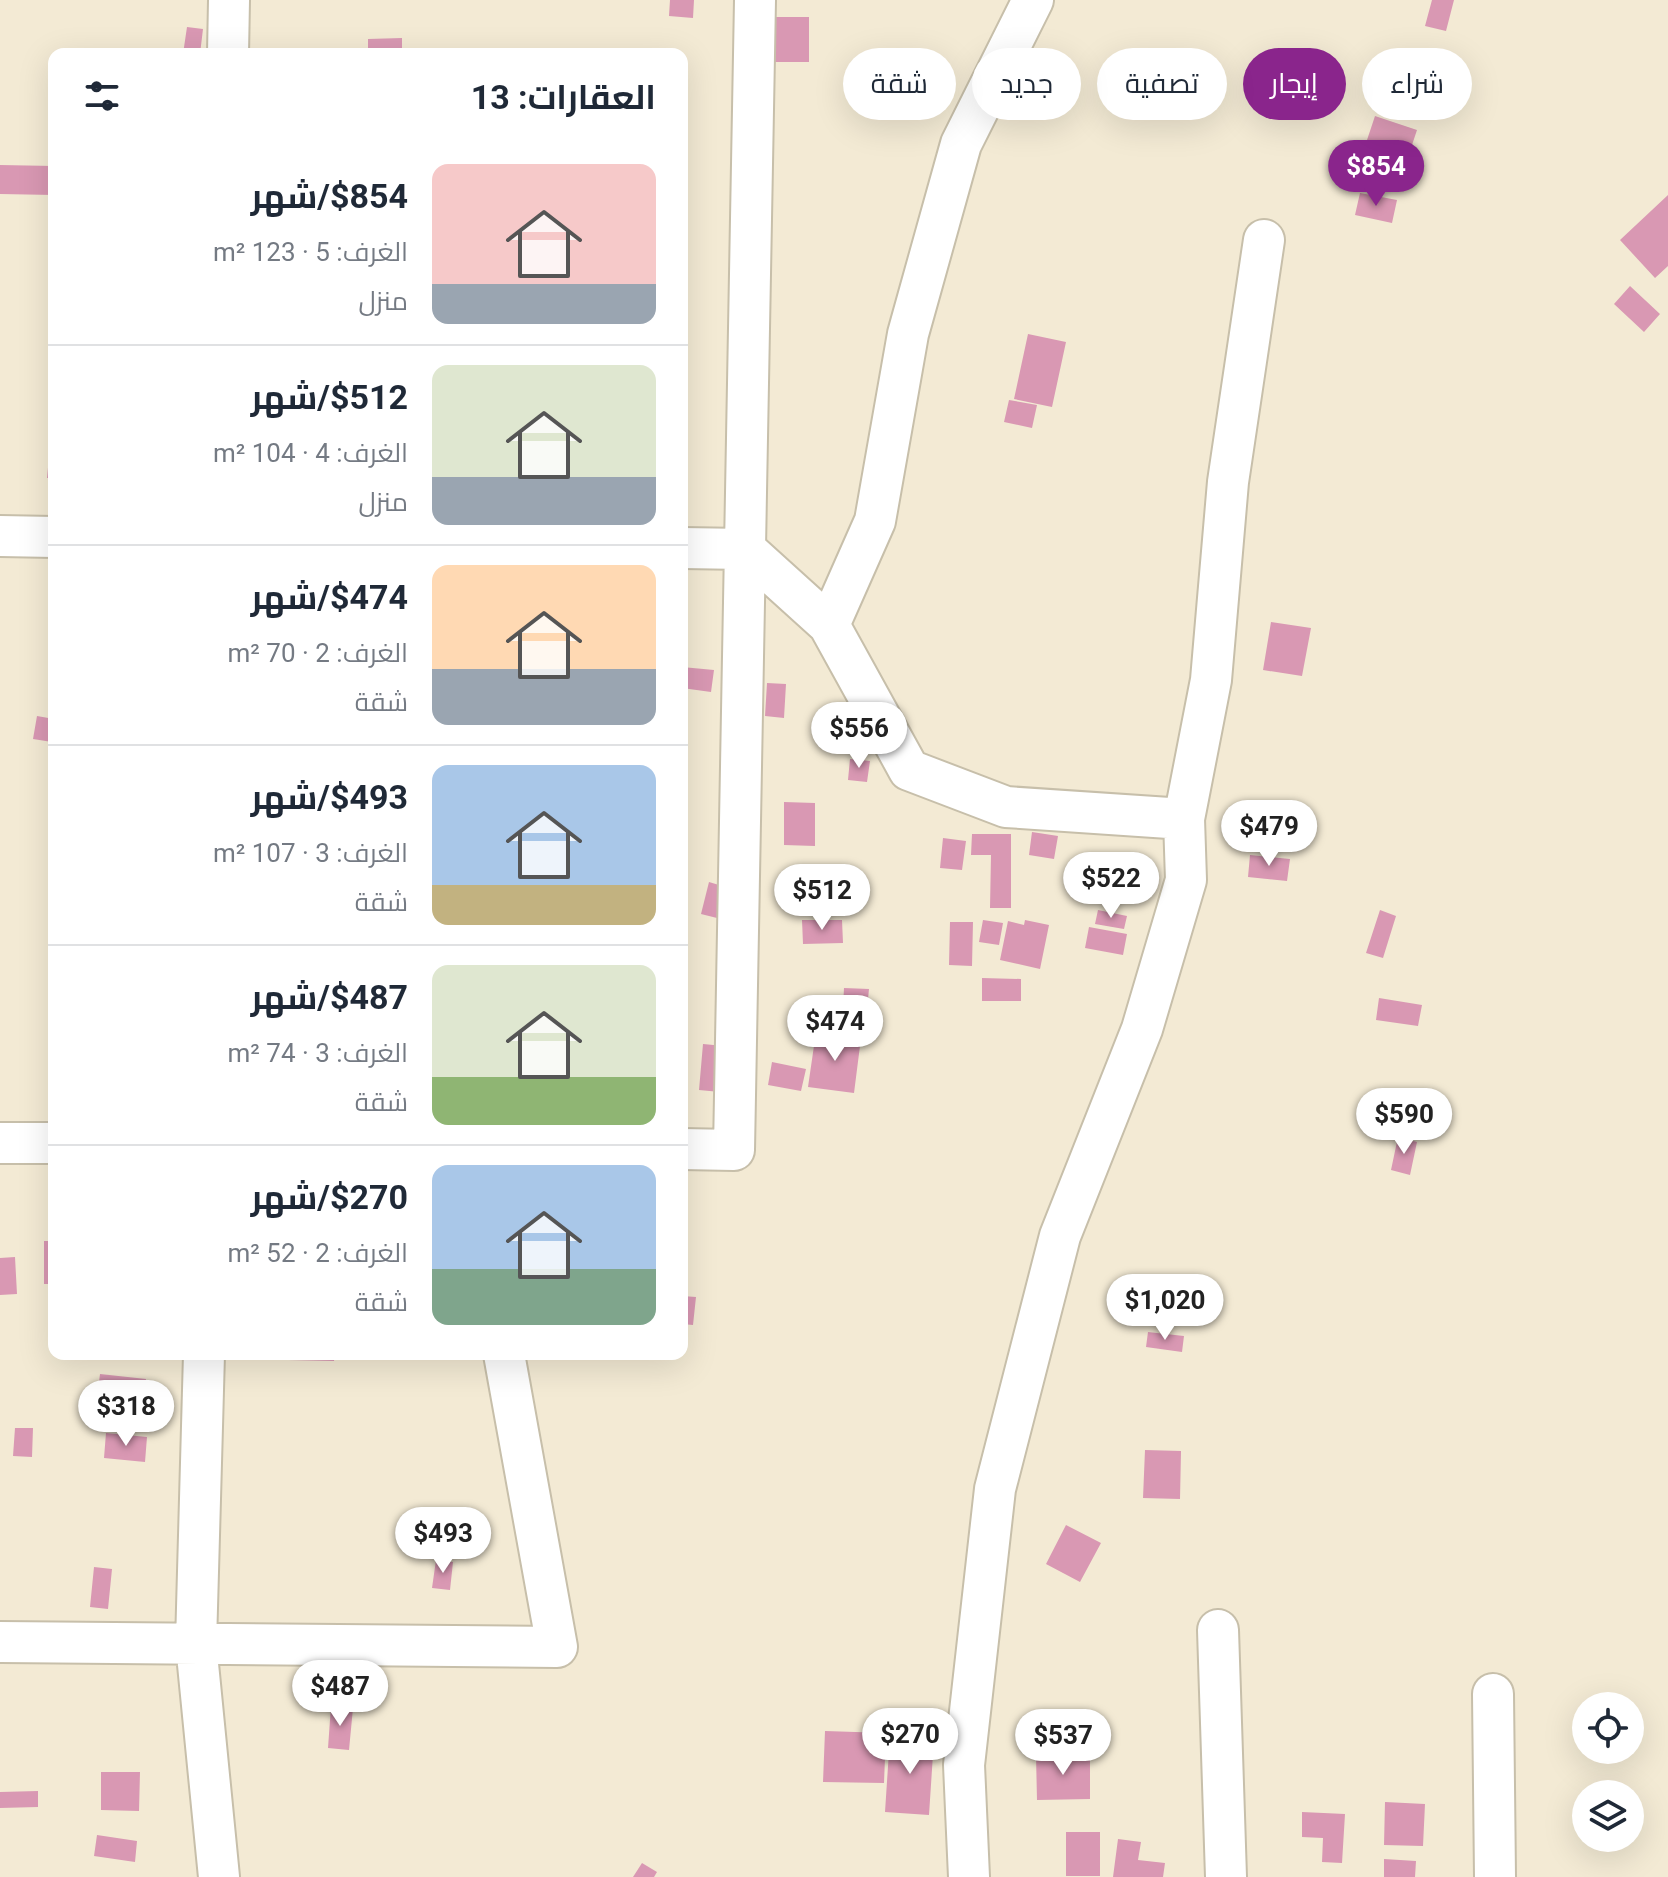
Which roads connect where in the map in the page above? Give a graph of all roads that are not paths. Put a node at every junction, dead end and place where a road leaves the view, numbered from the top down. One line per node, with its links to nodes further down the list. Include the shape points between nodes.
1 (229, 0): 4 (street)
2 (755, 0): 9 (street)
3 (1033, 0): 10 (street, via 961,144 908,334 875,521)
4 (228, 48)
5 (1264, 240): 11 (street, via 1228,482 1211,680)
6 (0, 536): 7 (street)
7 (48, 537)
8 (688, 548): 9 (street)
9 (745, 549): 10 (street); 14 (street, via 734,1150)
10 (829, 625): 11 (street, via 909,770 1006,807)
11 (1184, 819): 22 (street, via 1186,880 1142,1029 1060,1236 995,1489 964,1765)
12 (0, 1143): 13 (street)
13 (48, 1143)
14 (688, 1149)
15 (204, 1360): 19 (street)
16 (505, 1360): 19 (street, via 557,1647)
17 (1218, 1630): 23 (street)
18 (0, 1642): 19 (street)
19 (196, 1644): 21 (street)
20 (1493, 1694): 24 (street)
21 (219, 1877)
22 (969, 1877)
23 (1226, 1877)
24 (1495, 1877)

